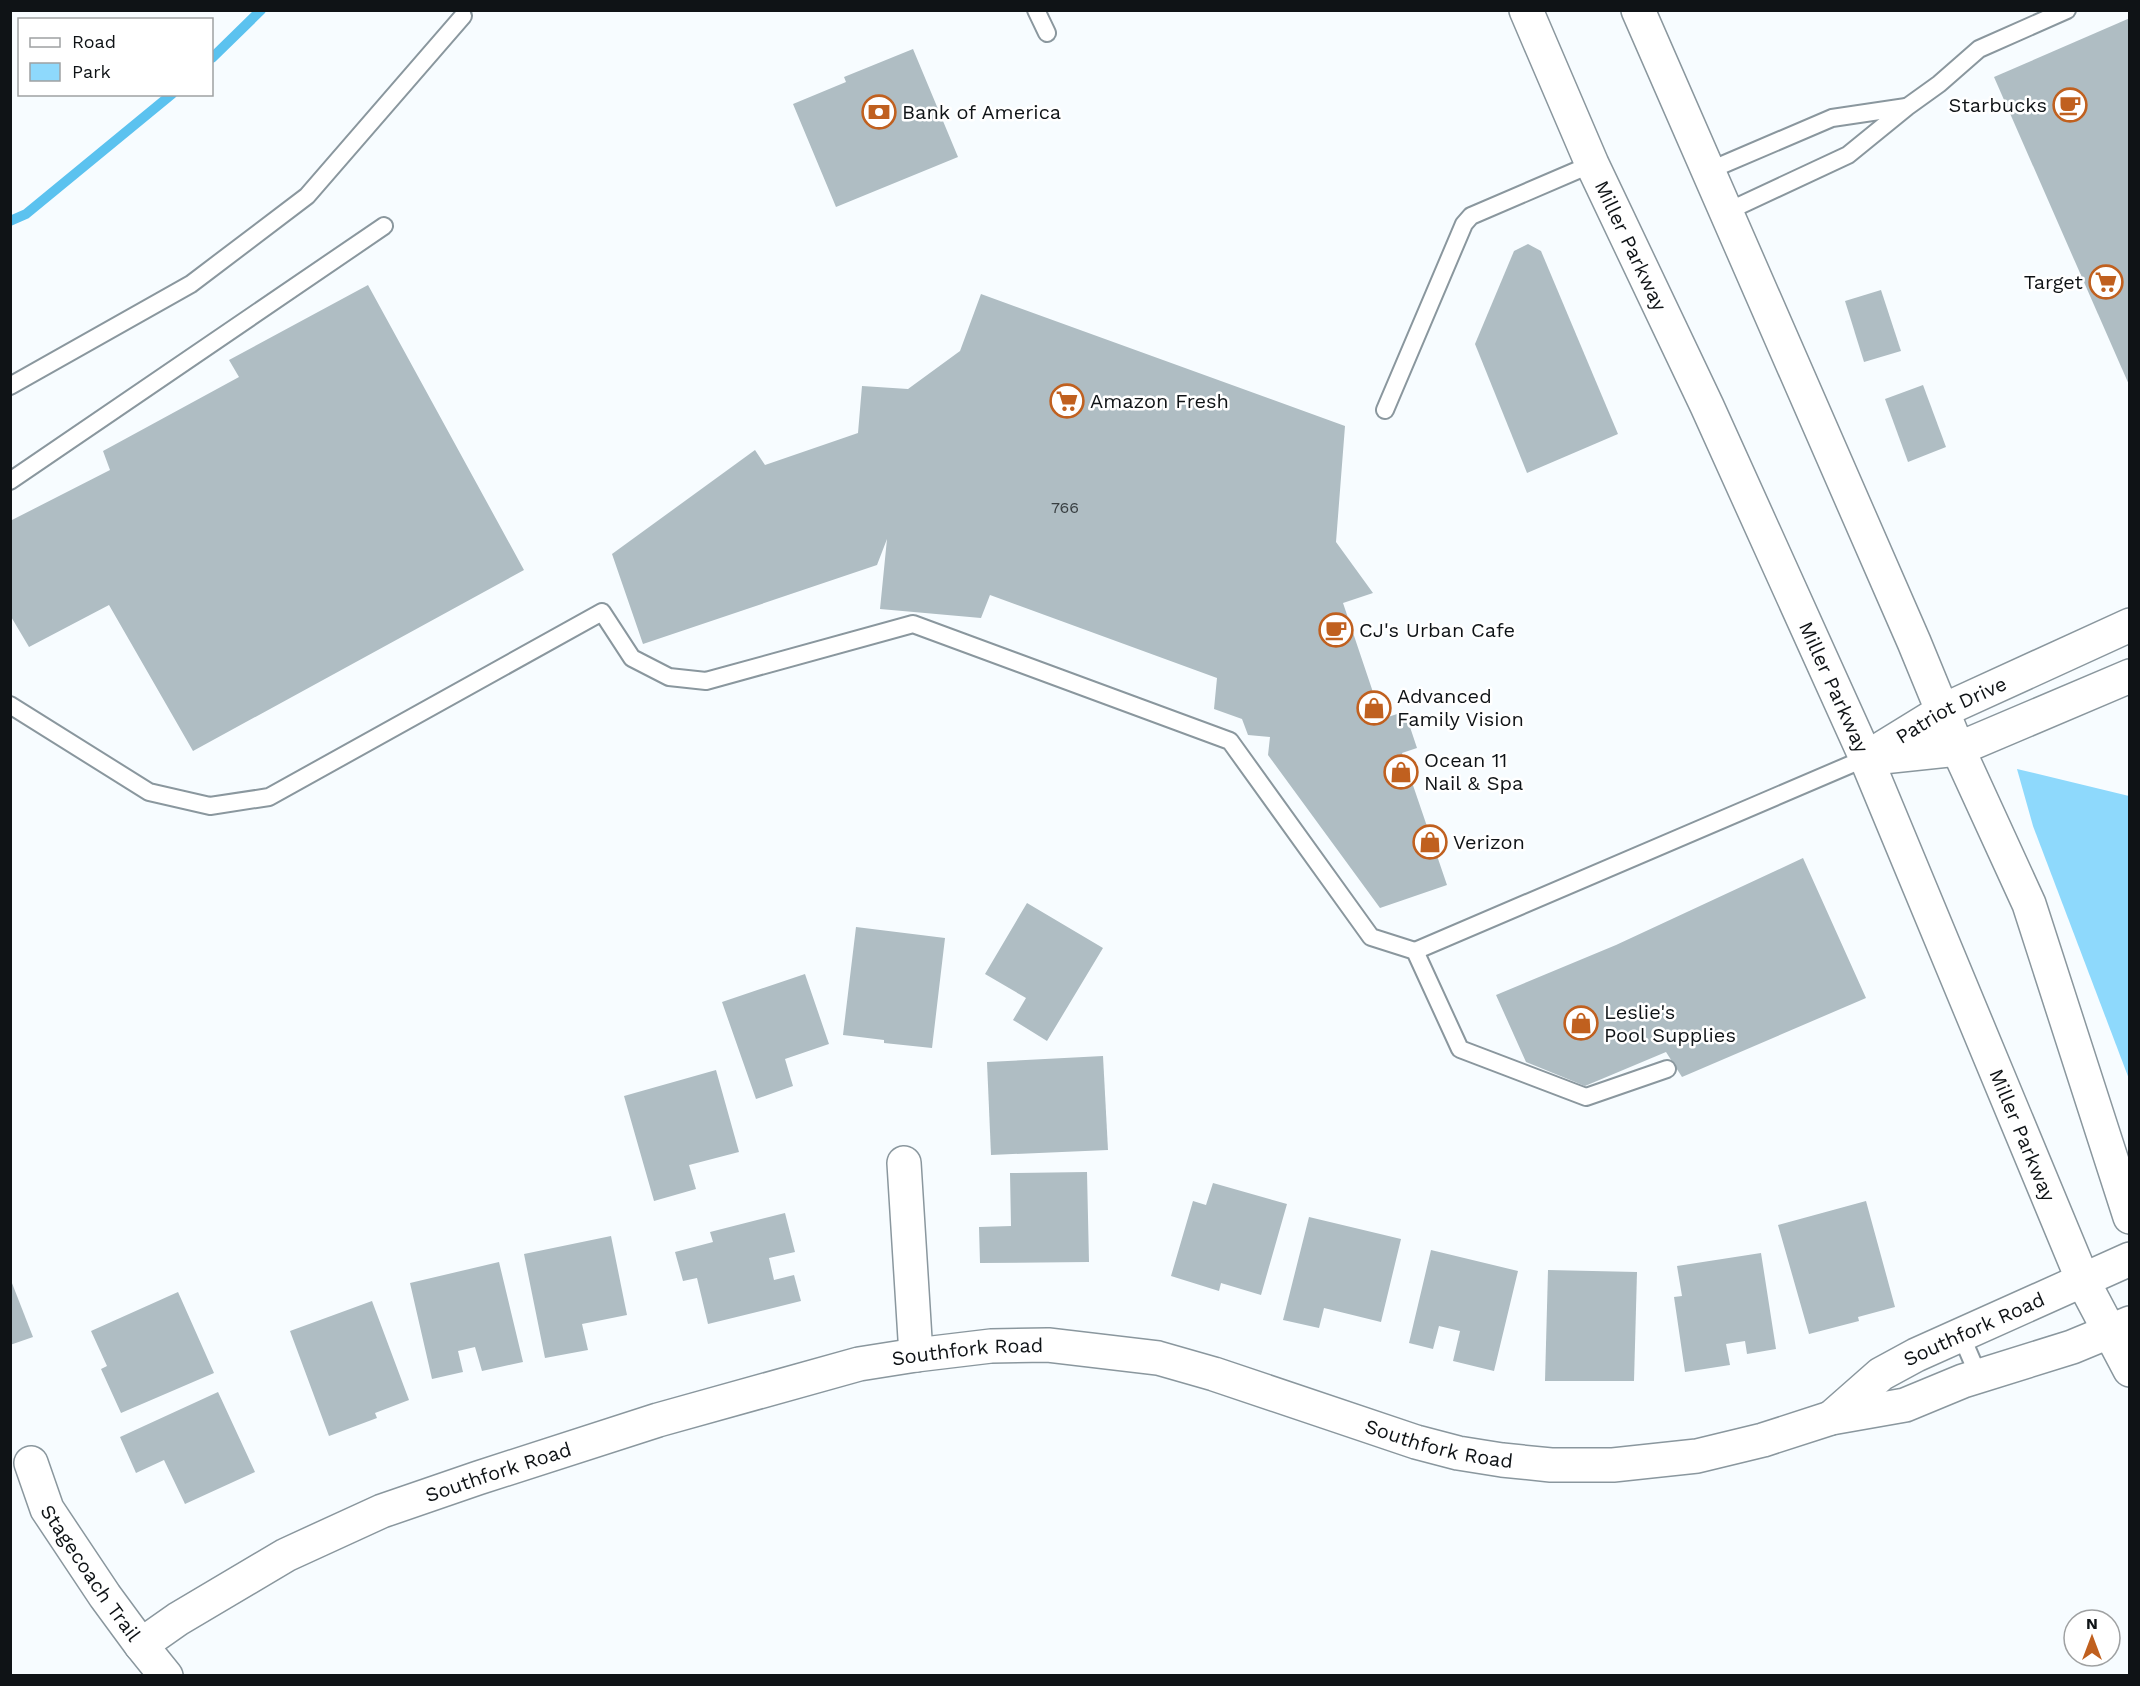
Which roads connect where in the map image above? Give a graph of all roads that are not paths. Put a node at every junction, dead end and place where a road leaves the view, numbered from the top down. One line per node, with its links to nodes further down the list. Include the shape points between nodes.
1 (1036, 10): 6 (lane)
2 (1526, 10): 8 (street, Miller Parkway)
3 (1638, 10): 9 (street)
4 (2067, 10): 7 (lane, via 1979,49)
5 (463, 16): 12 (lane, via 307,196 191,284)
6 (1047, 33)
7 (1907, 107): 9 (lane, via 1832,118); 10 (lane, via 1848,155)
8 (1592, 164): 13 (lane, via 1471,216 1464,224); 20 (street, Miller Parkway, via 1707,405)
9 (1708, 171): 10 (street)
10 (1726, 212): 18 (street)
11 (384, 226): 14 (lane)
12 (10, 386)
13 (1385, 410)
14 (10, 481)
15 (2130, 625): 18 (street, Patriot Drive)
16 (2130, 676): 19 (street, Patriot Drive)
17 (10, 705): 21 (lane, via 149,792 210,806 269,796 602,612 632,658 669,677 706,681 913,624 1230,741 1371,937)
18 (1944, 710): 19 (street); 20 (street, Patriot Drive)
19 (1958, 749): 20 (street, Patriot Drive); 24 (street, via 2029,904)
20 (1866, 758): 21 (lane); 26 (street, Miller Parkway)
21 (1416, 951): 22 (lane, via 1460,1049 1586,1097)
22 (1667, 1068)
23 (903, 1163): 29 (street)
24 (2130, 1217)
25 (2130, 1259): 26 (street, Southfork Road)
26 (2083, 1280): 27 (street, Miller Parkway); 28 (street, Southfork Road)
27 (2119, 1327): 30 (street, Miller Parkway); 31 (street, Southfork Road, via 2072,1347)
28 (1961, 1335): 31 (lane); 32 (street, Southfork Road, via 1881,1374)
29 (916, 1355): 32 (street, Southfork Road, via 991,1346 1048,1345 1158,1358 1416,1442 1480,1456 1551,1465 1613,1465 1696,1456); 34 (street, Southfork Road, via 859,1364 658,1420 382,1511 286,1555 177,1619)
30 (2130, 1370)
31 (1979, 1377): 32 (street, Southfork Road, via 1905,1405)
32 (1831, 1418)
33 (31, 1463): 34 (street, Stagecoach Trail, via 47,1509)
34 (141, 1645): 35 (street, Stagecoach Trail)
35 (166, 1676)

